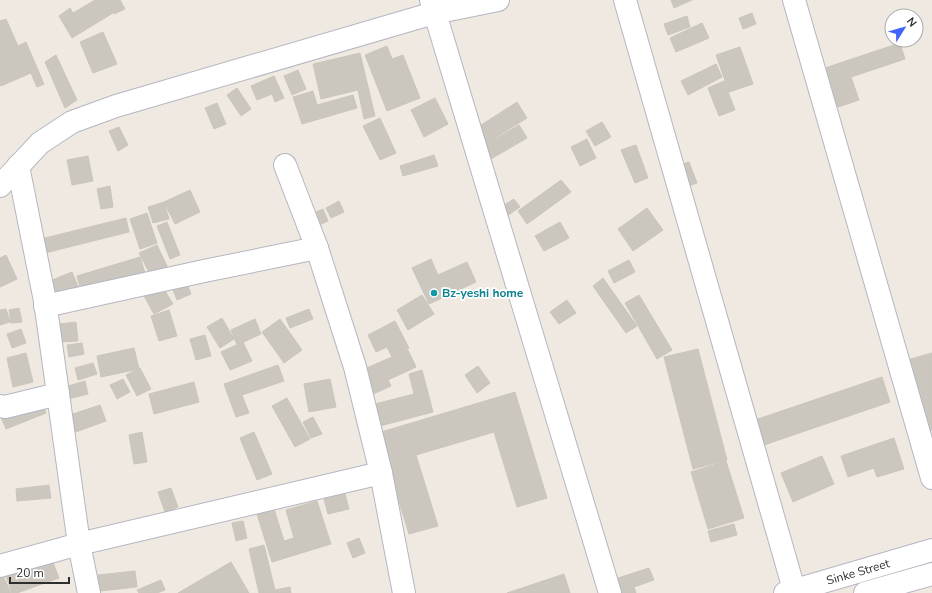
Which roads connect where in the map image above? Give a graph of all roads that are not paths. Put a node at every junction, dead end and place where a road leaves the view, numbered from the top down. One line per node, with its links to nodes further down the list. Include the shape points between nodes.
1 (498, 0): 4 (street)
2 (625, 0): 18 (street)
3 (794, 0): 13 (street)
4 (432, 7): 6 (street, via 72,122 40,143); 21 (street)
5 (285, 165): 8 (street)
6 (18, 166): 7 (street); 9 (street)
7 (0, 186)
8 (317, 248): 9 (street); 12 (street, via 355,367)
9 (45, 306): 10 (street)
10 (58, 394): 11 (street); 14 (street)
11 (0, 406)
12 (381, 473): 14 (street); 20 (street)
13 (932, 478)
14 (79, 544): 16 (street); 19 (street)
15 (932, 550): 18 (street, Sinke Street)
16 (0, 566)
17 (932, 574): 22 (street, Sinke Street)
18 (791, 592)
19 (89, 593)
20 (404, 593)
21 (610, 593)
22 (865, 593)

